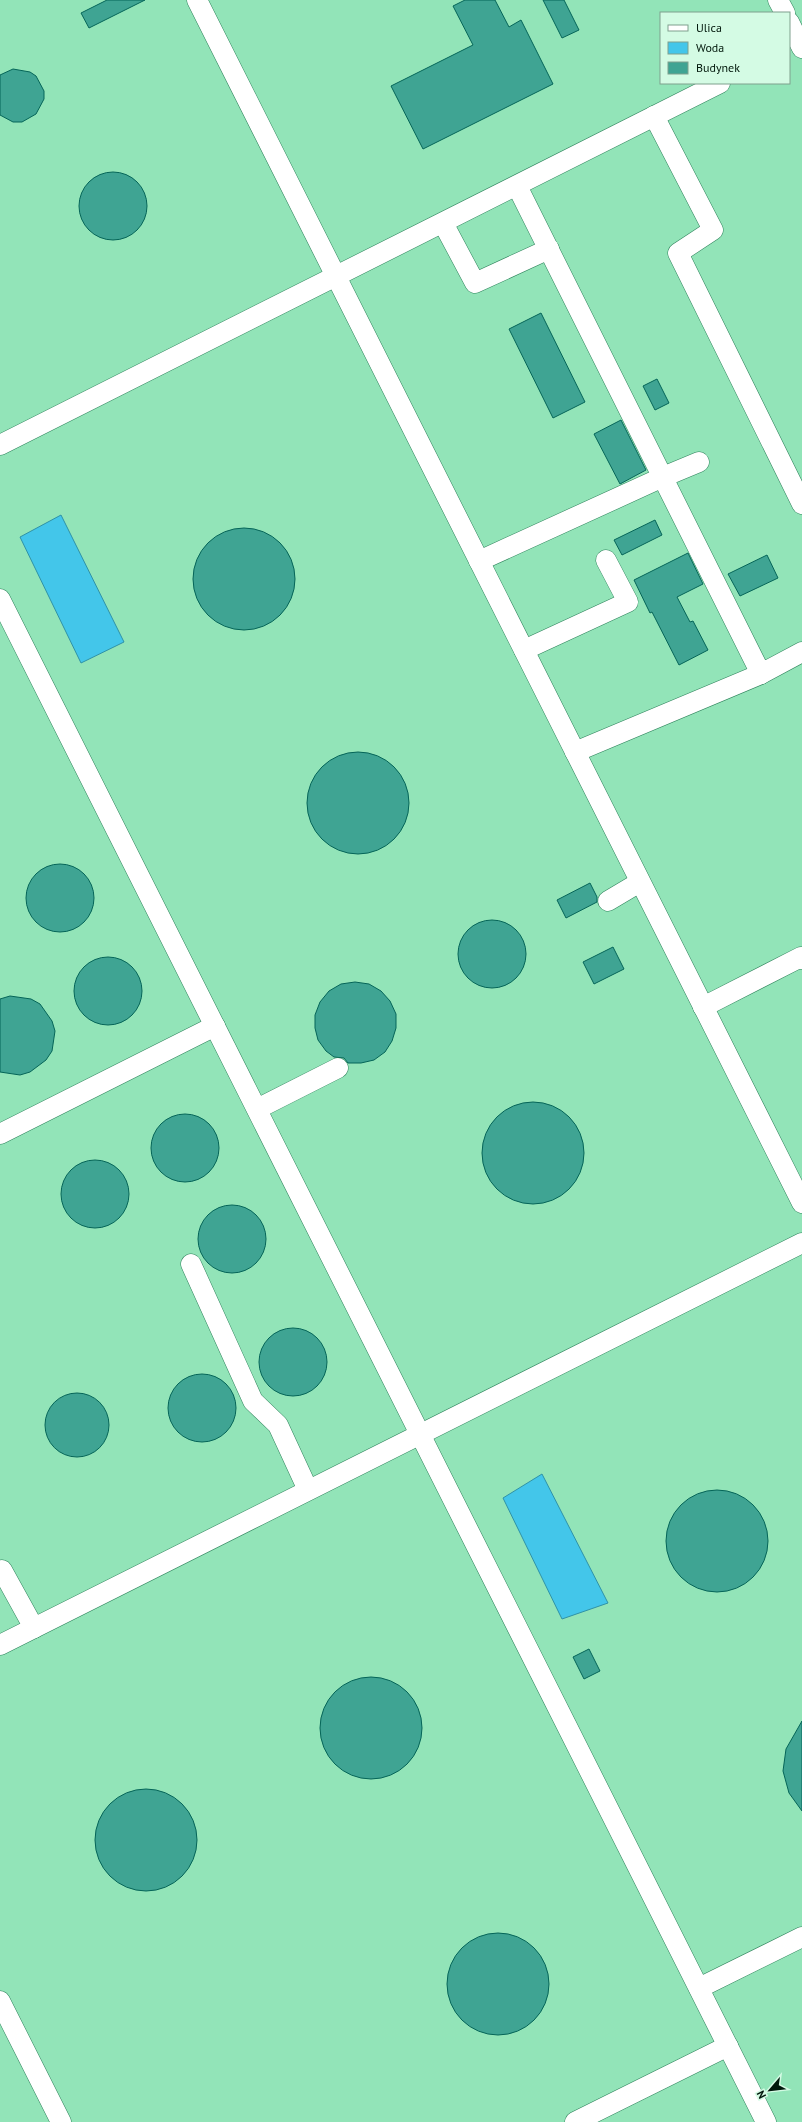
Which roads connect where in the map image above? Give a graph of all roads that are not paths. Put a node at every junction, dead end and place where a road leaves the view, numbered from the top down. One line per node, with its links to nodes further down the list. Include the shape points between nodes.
1 (197, 0): 11 (lane)
2 (778, 0): 3 (lane)
3 (784, 12)
4 (790, 25): 5 (lane)
5 (798, 45)
6 (718, 84): 7 (lane)
7 (654, 116): 8 (lane); 15 (lane, via 713,230 678,252)
8 (517, 186): 9 (lane); 10 (lane)
9 (443, 223): 10 (lane, via 475,283); 11 (lane)
10 (549, 249): 14 (lane)
11 (336, 277): 12 (lane); 17 (lane)
12 (0, 445)
13 (699, 462): 14 (lane)
14 (663, 477): 17 (lane); 21 (lane)
15 (802, 504)
16 (606, 560): 19 (lane, via 628,602)
17 (480, 561): 19 (lane)
18 (0, 599): 27 (lane)
19 (524, 650): 22 (lane)
20 (802, 652): 21 (lane)
21 (762, 674): 22 (lane)
22 (575, 752): 23 (lane)
23 (640, 882): 24 (lane); 26 (lane)
24 (608, 901)
25 (802, 959): 26 (lane, via 801,957)
26 (704, 1008): 31 (lane)
27 (215, 1026): 29 (lane); 30 (lane)
28 (338, 1068): 29 (lane)
29 (257, 1109): 34 (lane)
30 (0, 1134)
31 (802, 1203)
32 (802, 1243): 34 (lane)
33 (191, 1264): 35 (lane, via 252,1400 278,1425)
34 (420, 1433): 35 (lane); 40 (lane)
35 (308, 1490): 37 (lane)
36 (2, 1570): 37 (lane)
37 (34, 1628): 38 (lane)
38 (0, 1645)
39 (802, 1937): 40 (lane)
40 (699, 1988): 42 (lane)
41 (0, 2001): 43 (lane)
42 (728, 2046): 44 (lane); 45 (lane)
43 (61, 2122)
44 (576, 2122)
45 (766, 2122)

